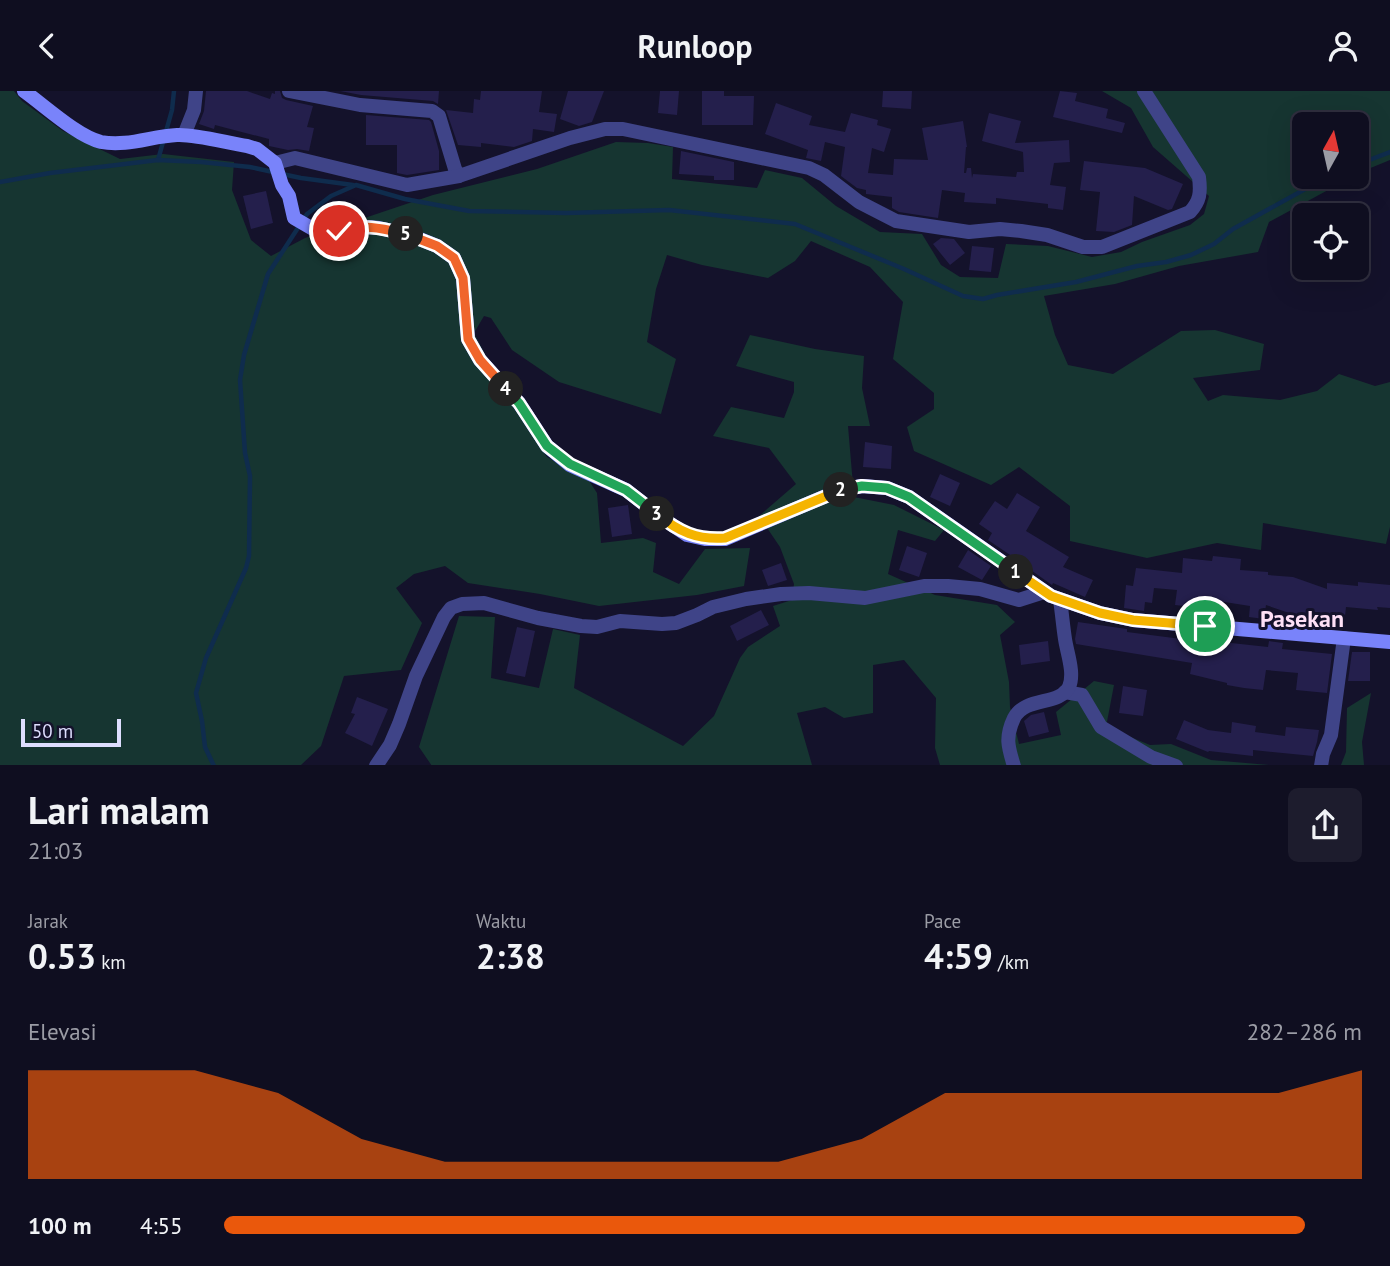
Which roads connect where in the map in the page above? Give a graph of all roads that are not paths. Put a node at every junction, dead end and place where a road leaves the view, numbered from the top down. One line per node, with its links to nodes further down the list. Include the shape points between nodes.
1 (24, 91): 5 (street, via 102,142)
2 (196, 91): 5 (street, via 194,110)
3 (289, 91): 7 (street, via 360,105 432,111 439,116)
4 (1144, 91): 7 (street, via 1199,177 1198,203 1190,212 1102,247 1083,247 1021,231 969,232 896,221 809,168 623,129 570,138)
5 (180, 135): 6 (street, via 247,146)
6 (275, 163): 7 (street, via 295,158 407,185); 8 (street, via 294,218 313,229 379,228 410,235 454,258 463,278 468,339 547,446 570,464 626,490 687,535 725,538 839,490 887,488 909,497)
7 (459, 176)
8 (1044, 592): 9 (street); 13 (street, via 1018,600 981,589 948,586 924,586 865,599 781,594 713,607 676,623 620,621 597,627 484,603 462,604 444,617)
9 (1060, 600): 10 (street, via 1133,620); 12 (street, via 1072,675)
10 (1344, 638): 11 (street); 16 (street, via 1331,736)
11 (1390, 642)
12 (1065, 692): 14 (street, via 1018,712 1008,739); 15 (street, via 1082,695 1101,727 1151,757)
13 (376, 765)
14 (1014, 765)
15 (1176, 765)
16 (1321, 765)

